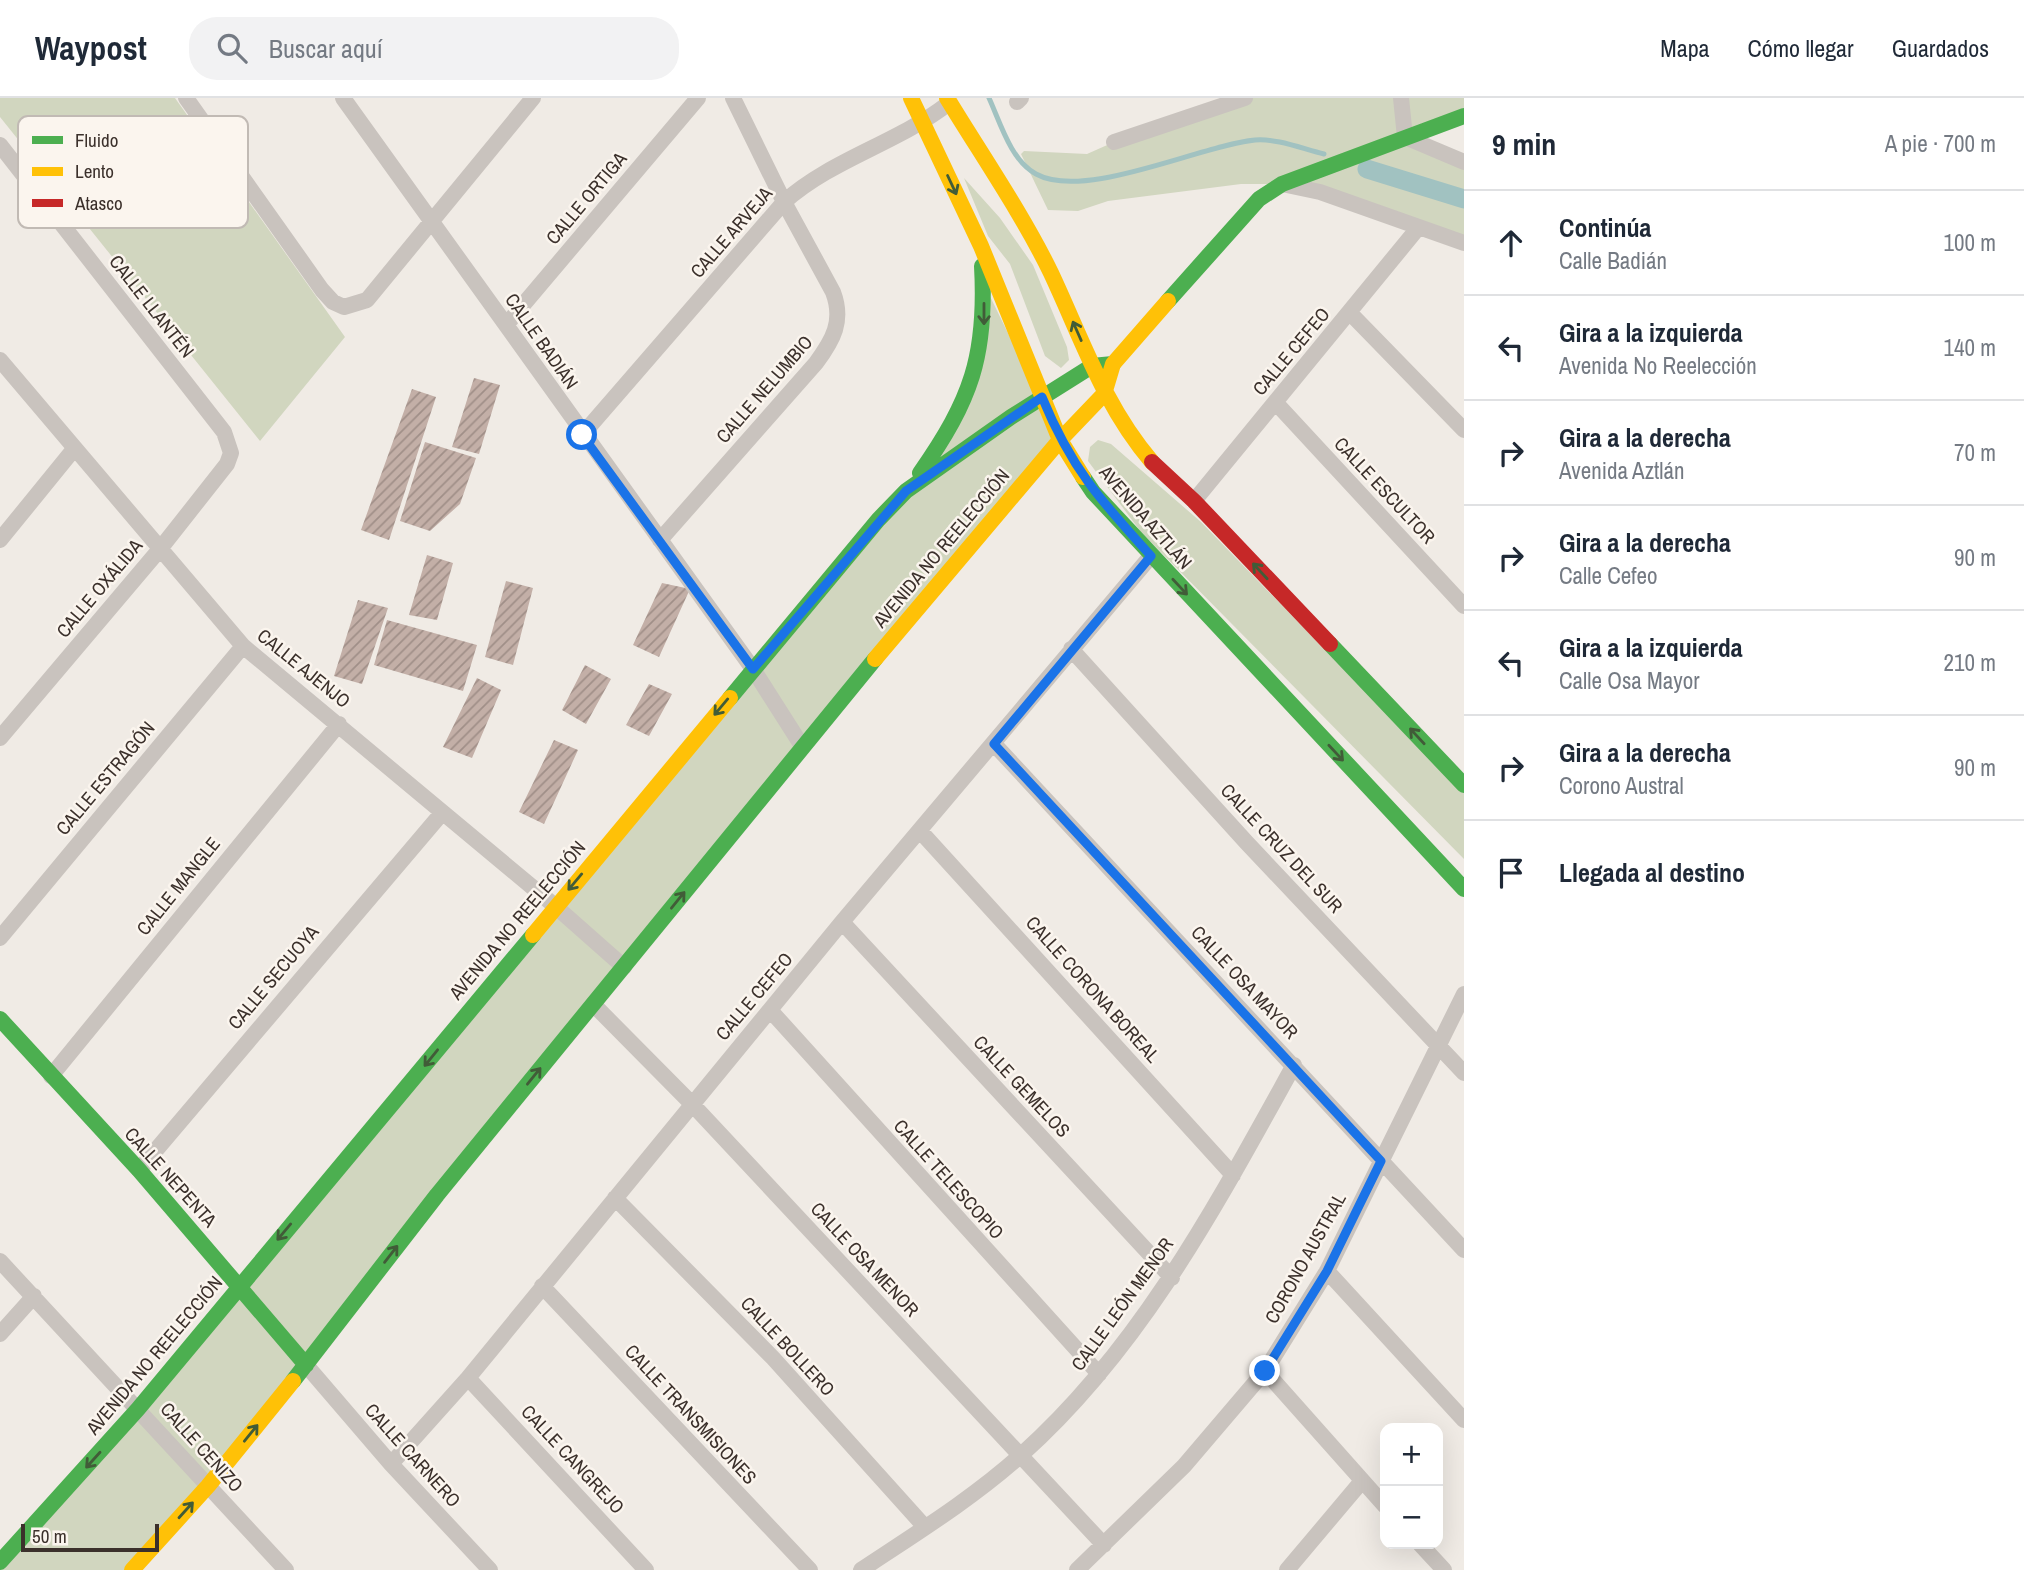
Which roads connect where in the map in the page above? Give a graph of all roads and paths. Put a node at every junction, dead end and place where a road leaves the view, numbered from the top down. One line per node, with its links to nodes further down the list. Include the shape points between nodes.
1 (186, 98): 10 (street)
2 (533, 98): 21 (street)
3 (698, 98): 27 (street, CALLE ORTIGA)
4 (733, 98): 20 (street, CALLE NELUMBIO)
5 (911, 98): 12 (main road, AVENIDA AZTLÁN)
6 (1245, 98): 14 (street)
7 (1401, 98): 13 (street)
8 (348, 100): 21 (street, CALLE BADIÁN)
9 (948, 101): 12 (street, CALLE ARVEJA); 30 (main road, one-way to 9, via 1034,243)
10 (199, 116)
11 (1464, 116): 13 (main road, AVENIDA NO REELECCIÓN)
12 (923, 123): 20 (street, CALLE ARVEJA, via 825,172); 25 (main road, AVENIDA AZTLÁN, one-way to 25)
13 (1405, 137): 16 (street); 18 (main road, AVENIDA NO REELECCIÓN)
14 (1114, 142)
15 (0, 145): 17 (street, CALLE LLANTÉN)
16 (1464, 162)
17 (18, 168)
18 (1282, 184): 23 (street, via 1320,192); 29 (main road, AVENIDA NO REELECCIÓN, via 1240,219)
19 (248, 186): 21 (street, via 322,290 344,307 367,300)
20 (783, 202): 35 (street, CALLE ARVEJA); 42 (street, CALLE NELUMBIO, via 839,308 831,342)
21 (430, 223): 27 (street, CALLE BADIÁN)
22 (65, 228): 38 (street, CALLE LLANTÉN, via 224,432 231,453)
23 (1419, 228): 24 (street); 26 (street, CALLE CEFEO)
24 (1461, 245)
25 (981, 246): 32 (main road, AVENIDA AZTLÁN); 39 (main road, one-way to 39, via 984,329 966,403)
26 (1350, 314): 33 (street, CALLE CEFEO); 34 (street)
27 (506, 325): 35 (street, CALLE BADIÁN)
28 (0, 360): 37 (street, CALLE AJENJO)
29 (1113, 365): 30 (main road, AVENIDA NO REELECCIÓN); 31 (main road, AVENIDA NO REELECCIÓN)
30 (1092, 366): 31 (main road); 32 (main road, AVENIDA NO REELECCIÓN)
31 (1104, 394): 36 (main road, AVENIDA NO REELECCIÓN); 40 (main road, via 1123,428)
32 (1042, 397): 36 (main road, AVENIDA AZTLÁN); 39 (main road, AVENIDA NO REELECCIÓN)
33 (1275, 402): 40 (street, CALLE CEFEO); 45 (street, CALLE ESCULTOR)
34 (1464, 430)
35 (582, 435): 42 (street, CALLE BADIÁN)
36 (1060, 440): 44 (main road, AVENIDA AZTLÁN, via 1093,492); 52 (main road, AVENIDA NO REELECCIÓN)
37 (74, 449): 41 (street); 43 (street, CALLE AJENJO)
38 (227, 464): 43 (street, CALLE OXÁLIDA)
39 (906, 491): 48 (main road, AVENIDA NO REELECCIÓN)
40 (1194, 501): 53 (main road, one-way to 40)
41 (0, 540)
42 (660, 540): 48 (street, CALLE BADIÁN)
43 (160, 549): 46 (street, CALLE AJENJO); 50 (street, CALLE OXÁLIDA)
44 (1151, 556): 47 (street, CALLE CEFEO); 56 (main road, AVENIDA AZTLÁN, one-way to 56)
45 (1464, 606)
46 (243, 646): 49 (street, CALLE AJENJO); 59 (street, CALLE ESTRAGÓN)
47 (1071, 649): 51 (street, CALLE CEFEO); 65 (street, CALLE CRUZ DEL SUR)
48 (753, 669): 52 (street, CALLE BADIÁN); 57 (main road, AVENIDA NO REELECCIÓN, one-way to 57)
49 (339, 724): 54 (street, CALLE AJENJO); 68 (street, CALLE MANGLE)
50 (0, 738)
51 (994, 744): 55 (street, CALLE CEFEO); 66 (street, CALLE OSA MAYOR)
52 (802, 746): 60 (main road, AVENIDA NO REELECCIÓN, one-way to 52)
53 (1464, 785)
54 (442, 813): 57 (street, CALLE AJENJO); 71 (street, CALLE SECUOYA)
55 (921, 832): 58 (street, CALLE CEFEO); 72 (street, CALLE CORONA BOREAL)
56 (1464, 889)
57 (555, 906): 60 (street, CALLE AJENJO); 79 (main road, AVENIDA NO REELECCIÓN, one-way to 79)
58 (842, 922): 63 (street, CALLE CEFEO); 77 (street, CALLE GEMELOS)
59 (0, 938)
60 (624, 967): 62 (main road, AVENIDA NO REELECCIÓN)
61 (1464, 994): 65 (street, CORONO AUSTRAL)
62 (593, 1004): 69 (street, CALLE OSA MENOR); 82 (main road, AVENIDA NO REELECCIÓN, one-way to 62)
63 (770, 1010): 69 (street, CALLE CEFEO); 84 (street, CALLE TELESCOPIO)
64 (0, 1019): 68 (main road, CALLE NEPENTA)
65 (1440, 1046): 67 (street, CALLE CRUZ DEL SUR); 70 (street, CORONO AUSTRAL)
66 (1294, 1065): 70 (street, CALLE OSA MAYOR); 72 (street, CALLE LEÓN MENOR)
67 (1464, 1073)
68 (51, 1076): 71 (main road, CALLE NEPENTA)
69 (692, 1104): 73 (street, CALLE CEFEO); 88 (street, CALLE OSA MENOR)
70 (1381, 1161): 74 (street, CALLE OSA MAYOR); 76 (street, CORONO AUSTRAL)
71 (139, 1170): 79 (main road, CALLE NEPENTA)
72 (1233, 1175): 77 (street, CALLE LEÓN MENOR)
73 (615, 1198): 78 (street, CALLE CEFEO); 93 (street, CALLE BOLLERO, via 773,1358)
74 (1464, 1250)
75 (0, 1261): 80 (street, CALLE CENIZO)
76 (1327, 1271): 83 (street, CORONO AUSTRAL); 87 (street)
77 (1172, 1278): 84 (street, CALLE LEÓN MENOR)
78 (542, 1286): 85 (street, CALLE CEFEO); 102 (street, CALLE TRANSMISIONES)
79 (239, 1287): 82 (main road, CALLE NEPENTA); 86 (main road, AVENIDA NO REELECCIÓN)
80 (34, 1296): 81 (street); 86 (street, CALLE CENIZO)
81 (0, 1334)
82 (306, 1365): 89 (street, CALLE CARNERO); 91 (main road, AVENIDA NO REELECCIÓN, one-way to 82)
83 (1265, 1371): 90 (street); 94 (street, CORONO AUSTRAL, via 1184,1466)
84 (1099, 1374): 88 (street, CALLE LEÓN MENOR)
85 (468, 1378): 89 (street, CALLE CEFEO); 101 (street, CALLE CANGREJO)
86 (138, 1409): 91 (street, CALLE CENIZO); 96 (main road, AVENIDA NO REELECCIÓN, one-way to 96)
87 (1464, 1420)
88 (1020, 1456): 93 (street, CALLE LEÓN MENOR); 94 (street, CALLE OSA MENOR)
89 (391, 1464): 100 (street, CALLE CARNERO)
90 (1362, 1481): 92 (street); 105 (street)
91 (208, 1486): 98 (main road, AVENIDA NO REELECCIÓN, one-way to 91); 99 (street, CALLE CENIZO)
92 (1380, 1501)
93 (925, 1527): 103 (street, CALLE LEÓN MENOR)
94 (1104, 1545): 104 (street, CORONO AUSTRAL)
95 (1424, 1549): 97 (street)
96 (0, 1562)
97 (1441, 1569)
98 (132, 1570)
99 (286, 1570)
100 (490, 1570)
101 (646, 1570)
102 (810, 1570)
103 (860, 1570)
104 (1077, 1570)
105 (1287, 1570)

